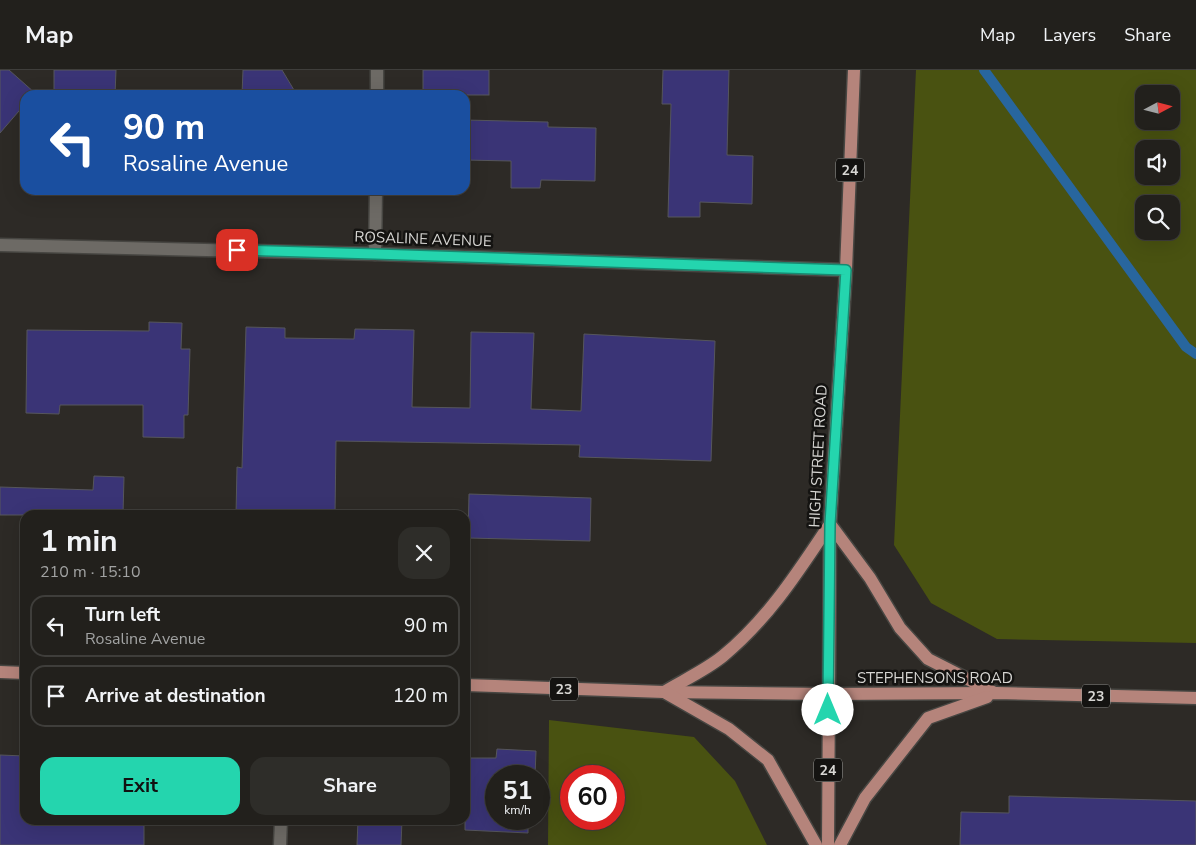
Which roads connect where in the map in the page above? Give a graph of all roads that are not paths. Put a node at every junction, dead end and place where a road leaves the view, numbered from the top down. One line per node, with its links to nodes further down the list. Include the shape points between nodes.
1 (377, 70): 3 (street)
2 (854, 70): 7 (main road, HIGH STREET ROAD / 24)
3 (377, 90)
4 (376, 195): 6 (street)
5 (0, 245): 6 (street, ROSALINE AVENUE)
6 (375, 254): 7 (street, ROSALINE AVENUE)
7 (846, 270): 8 (main road, HIGH STREET ROAD / 24)
8 (830, 524): 12 (main road, via 788,588 754,627 722,657); 13 (main road, via 870,578 900,628 928,659); 14 (main road, HIGH STREET ROAD / 24)
9 (0, 672): 10 (main road)
10 (20, 673)
11 (470, 685): 12 (main road, STEPHENSONS ROAD / 23)
12 (664, 692): 14 (main road, STEPHENSONS ROAD / 23); 18 (main road, via 729,729 768,760)
13 (996, 693): 14 (main road, STEPHENSONS ROAD / 23); 15 (main road, STEPHENSONS ROAD / 23); 20 (main road, via 928,718 865,798)
14 (828, 694): 19 (main road, HIGH STREET ROAD / 24)
15 (1196, 698)
16 (281, 825): 17 (street)
17 (280, 845)
18 (816, 845)
19 (828, 845)
20 (840, 845)

